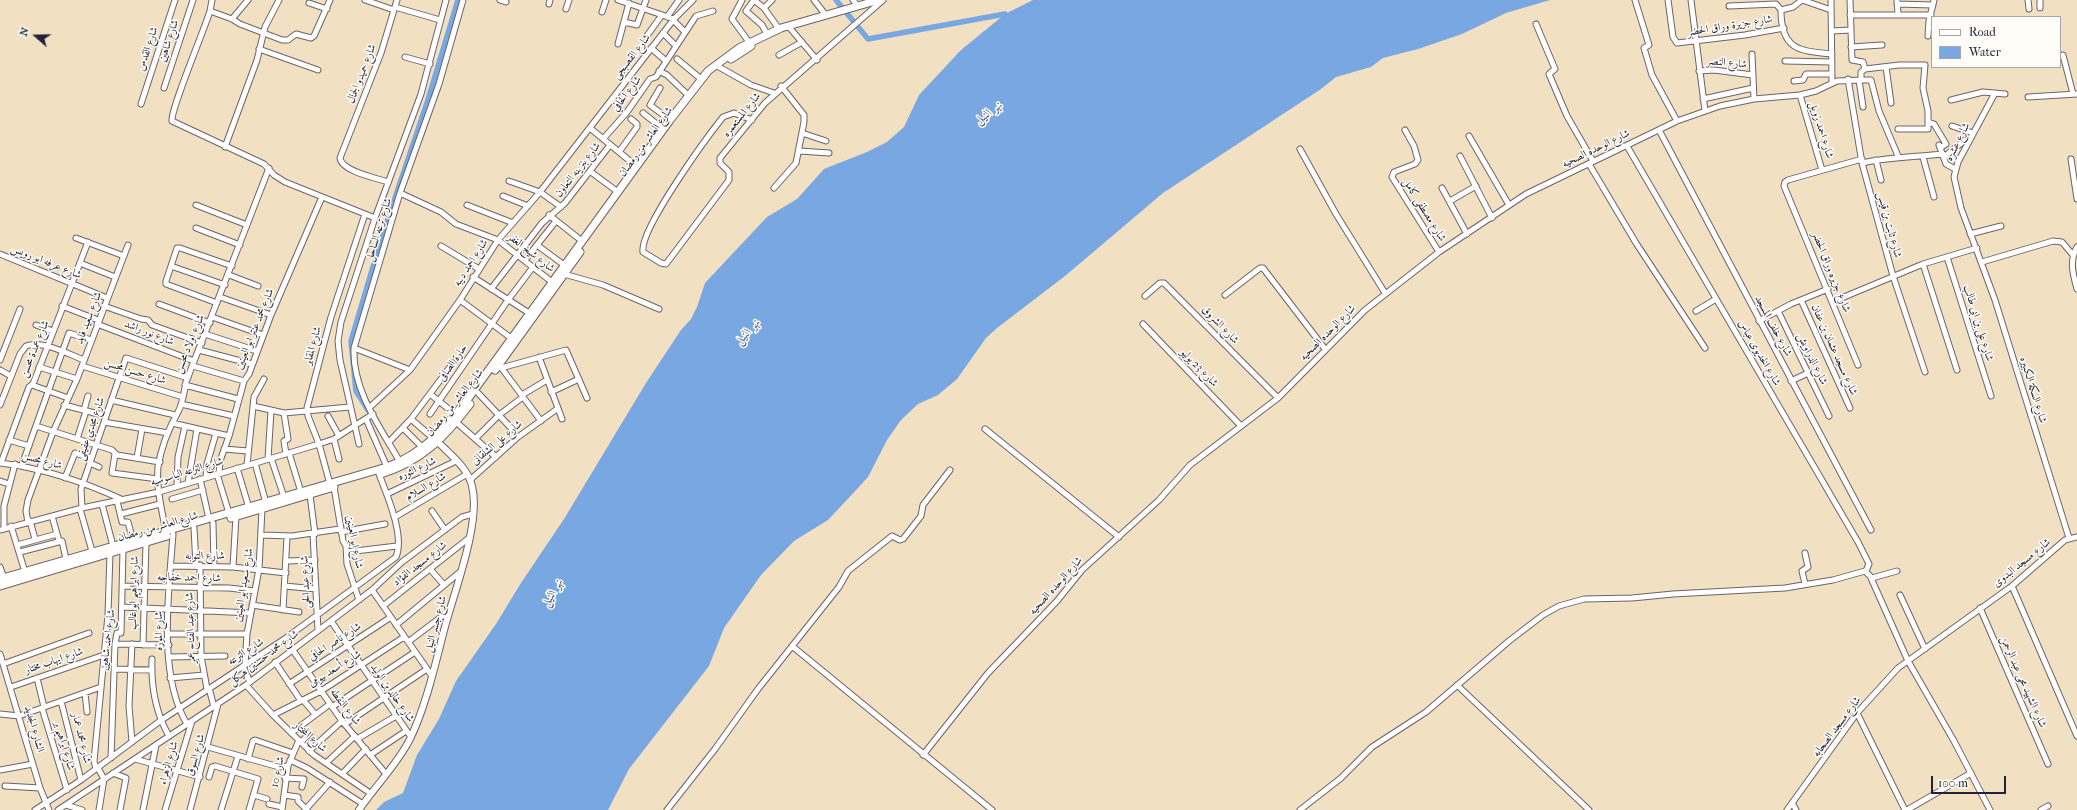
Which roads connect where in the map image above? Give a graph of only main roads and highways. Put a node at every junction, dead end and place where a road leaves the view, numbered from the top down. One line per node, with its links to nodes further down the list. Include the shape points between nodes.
1 (879, 0): 2 (main road, شارع العاشر من رمضان)
2 (855, 3): 3 (main road, شارع العاشر من رمضان)
3 (784, 28): 4 (main road, شارع العاشر من رمضان, via 781,32 748,47 700,85 500,366); 4 (main road, شارع العاشر من رمضان, via 749,42 700,79 511,338)
4 (456, 418): 5 (main road, شارع العاشر من رمضان)
5 (436, 441): 6 (main road, شارع العاشر من رمضان, via 400,462); 6 (main road, شارع العاشر من رمضان, via 412,461 378,474)
6 (332, 486): 7 (main road, شارع العاشر من رمضان, via 262,509); 7 (main road, شارع العاشر من رمضان, via 266,502)
7 (211, 521): 8 (main road, شارع العاشر من رمضان); 8 (main road, شارع العاشر من رمضان)
8 (170, 533): 9 (main road, شارع العاشر من رمضان, via 132,541); 9 (main road, شارع العاشر من رمضان, via 146,543 123,549)
9 (111, 549): 10 (main road, شارع العاشر من رمضان); 10 (main road, شارع العاشر من رمضان, via 92,551)
10 (77, 559): 11 (main road, شارع العاشر من رمضان, via 66,559); 12 (main road, شارع العاشر من رمضان)
11 (2, 578)
12 (0, 586)

